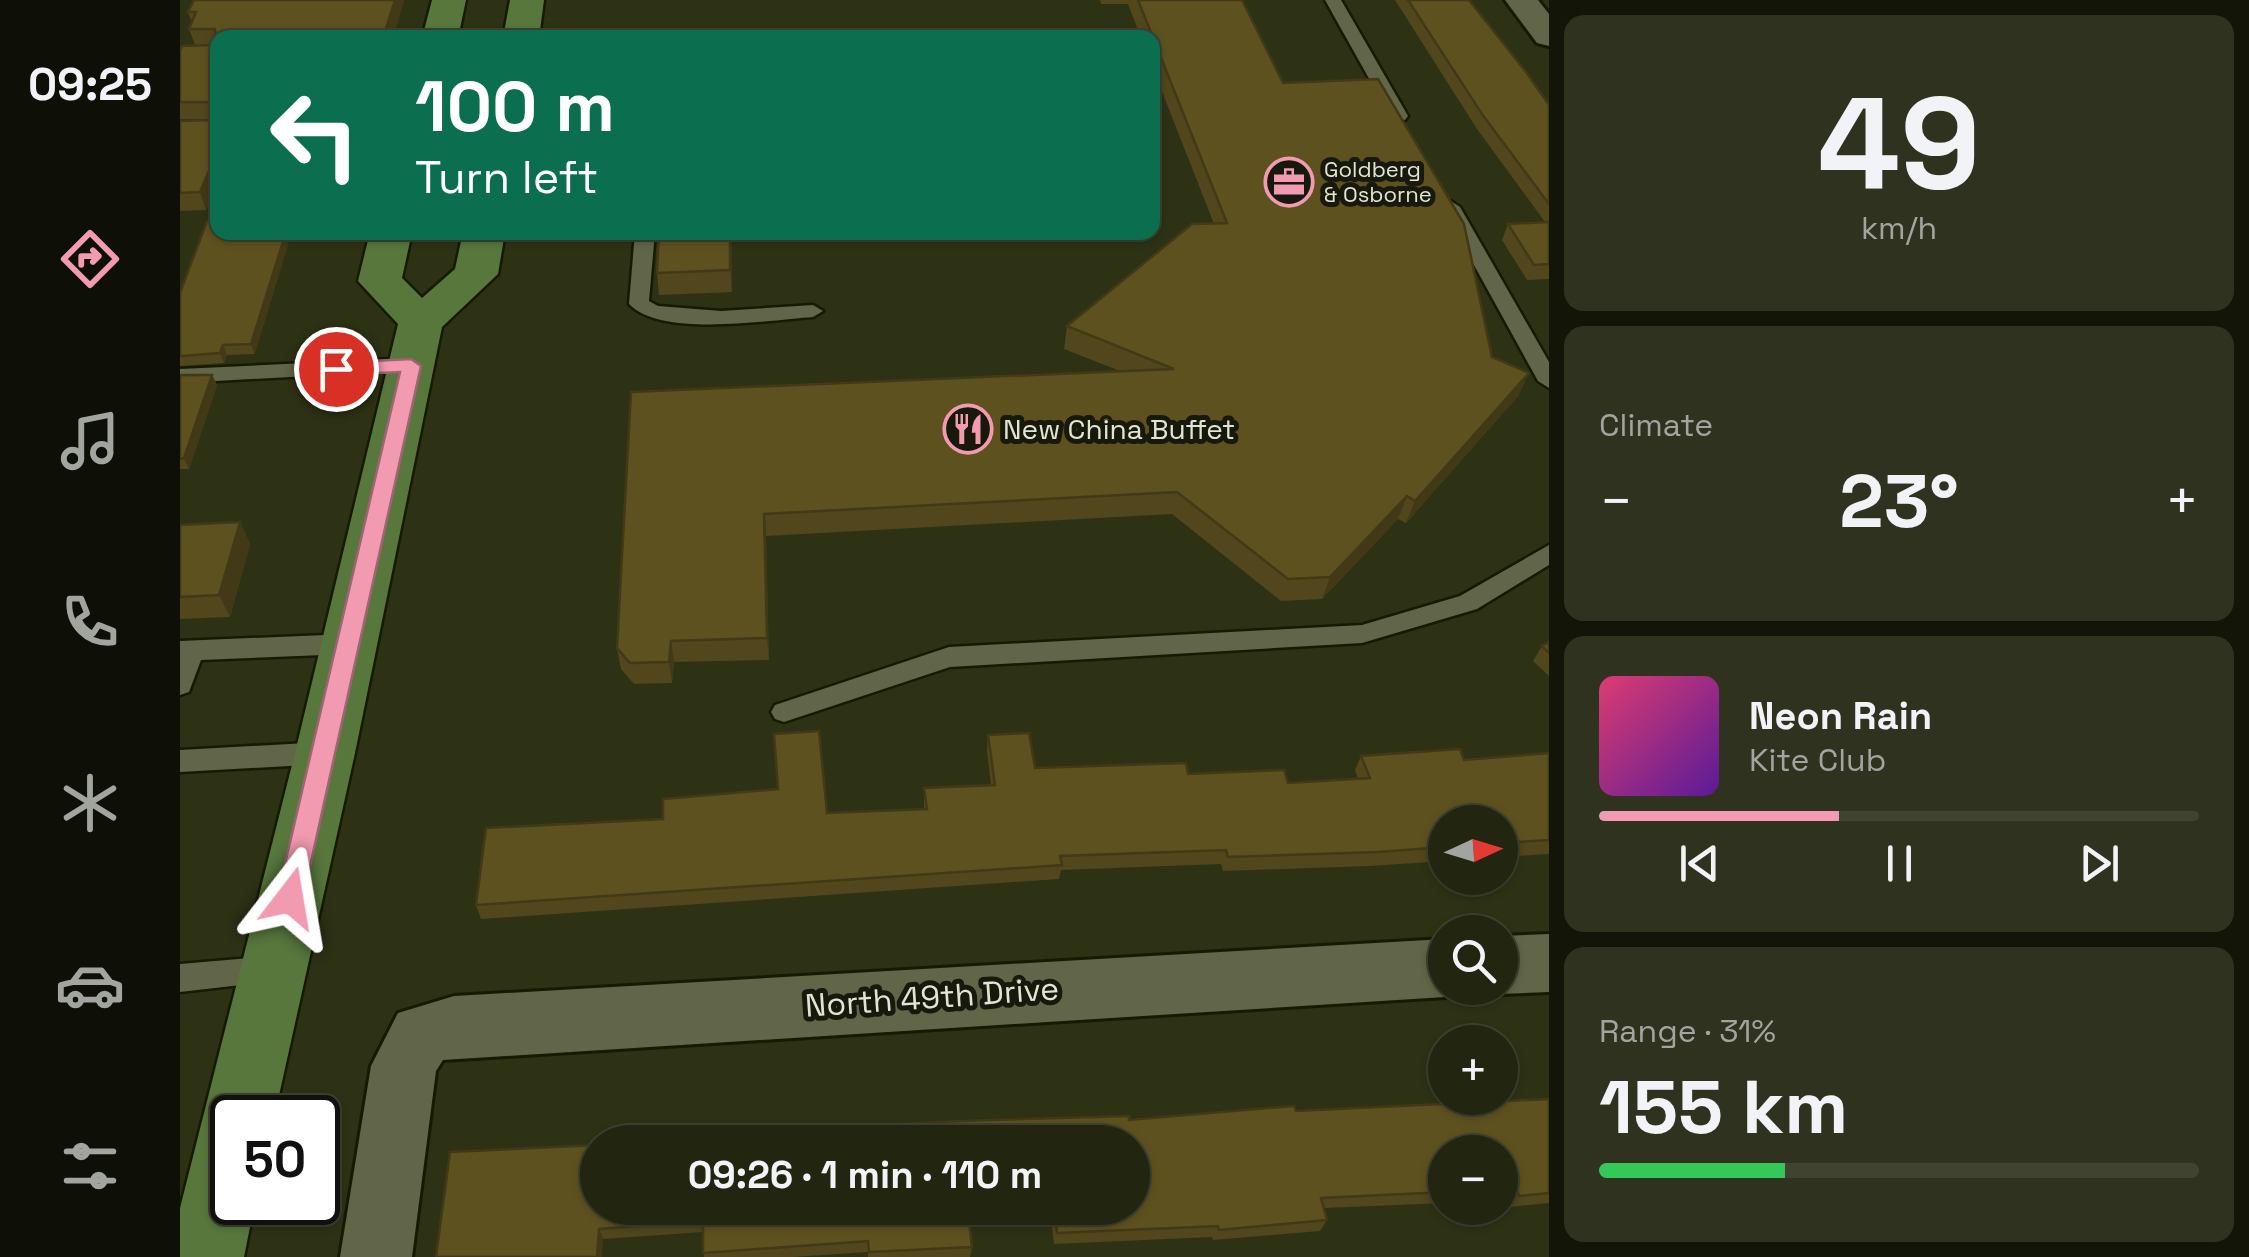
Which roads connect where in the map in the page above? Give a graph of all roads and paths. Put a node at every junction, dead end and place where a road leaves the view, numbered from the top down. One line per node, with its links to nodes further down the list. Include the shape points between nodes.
1 (448, 0): 4 (main road)
2 (527, 0): 5 (main road)
3 (1333, 0): 6 (lane)
4 (442, 30)
5 (522, 30)
6 (1412, 139)
7 (1441, 191): 14 (lane)
8 (389, 240): 12 (main road, via 380,280)
9 (482, 240): 12 (main road, via 476,274)
10 (644, 240): 11 (lane, via 639,304 655,315)
11 (812, 312)
12 (416, 344): 13 (lane); 16 (main road)
13 (180, 376)
14 (1549, 382)
15 (1549, 554): 19 (lane, via 1468,603 1362,634 950,658)
16 (350, 644): 17 (lane); 20 (main road)
17 (186, 651): 18 (lane)
18 (180, 685)
19 (784, 712)
20 (325, 753): 21 (lane); 25 (main road)
21 (180, 761)
22 (1549, 963): 23 (street)
23 (1518, 964)
24 (1428, 969): 30 (street, North 49th Drive, via 454,1026 420,1035 404,1066)
25 (272, 970): 26 (lane); 27 (main road)
26 (180, 978)
27 (243, 1095)
28 (213, 1225): 29 (main road)
29 (206, 1257)
30 (376, 1257)

